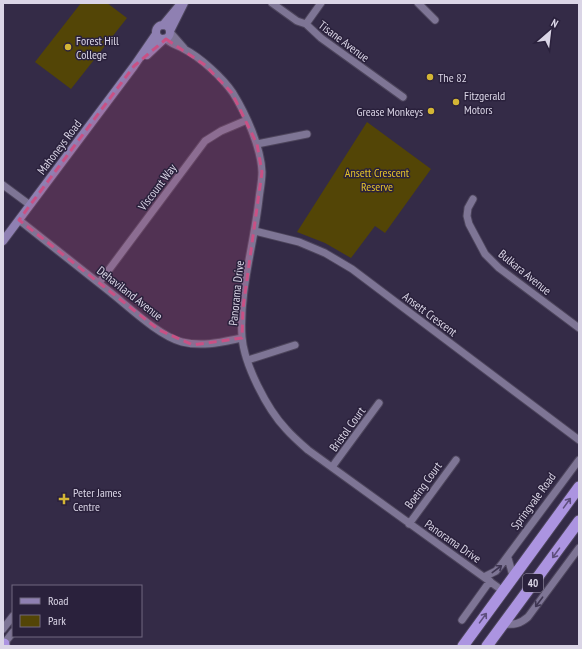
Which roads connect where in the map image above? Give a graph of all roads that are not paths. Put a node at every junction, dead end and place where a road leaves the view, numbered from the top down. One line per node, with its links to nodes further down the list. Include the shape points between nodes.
1 (182, 3): 7 (main road, Mahoneys Road); 9 (main road, Mahoneys Road)
2 (272, 3): 6 (street, Tisane Avenue)
3 (321, 3): 6 (street)
4 (418, 3): 5 (street)
5 (435, 20)
6 (306, 24): 11 (street, Tisane Avenue, via 321,38)
7 (163, 25): 8 (main road, via 157,28); 9 (main road, via 167,26)
8 (156, 34): 9 (main road, via 160,39); 10 (main road, Mahoneys Road)
9 (167, 35): 10 (main road, Mahoneys Road); 12 (street, Panorama Drive, via 216,73 232,93)
10 (134, 66): 17 (main road, Mahoneys Road)
11 (403, 97)
12 (247, 120): 14 (street, Panorama Drive); 21 (street, Viscount Way, via 205,141)
13 (307, 134): 14 (street)
14 (257, 144): 19 (street, Panorama Drive, via 262,172)
15 (3, 185): 17 (street)
16 (473, 200): 22 (street, Bulkara Avenue, via 467,216 485,254 499,268)
17 (30, 205): 18 (main road, Mahoneys Road)
18 (19, 220): 20 (main road, Mahoneys Road); 21 (street, Dehaviland Avenue)
19 (255, 231): 23 (street, Panorama Drive, via 244,292); 27 (street, Ansett Crescent, via 299,242 325,253 352,269)
20 (3, 241)
21 (99, 283): 23 (street, Dehaviland Avenue, via 159,330 180,342 206,345)
22 (579, 328)
23 (242, 338): 25 (street, Panorama Drive)
24 (295, 345): 25 (street)
25 (248, 360): 30 (street, Panorama Drive, via 254,378 285,429)
26 (379, 403): 30 (street, Bristol Court)
27 (579, 440)
28 (456, 460): 33 (street, Boeing Court)
29 (579, 460): 35 (street, Springvale Road)
30 (332, 467): 33 (street, Panorama Drive)
31 (579, 487): 36 (highway, 40, one-way to 31)
32 (579, 521): 41 (highway, 40, one-way to 41)
33 (409, 524): 37 (street, Panorama Drive)
34 (579, 550): 41 (street, one-way to 41, via 528,617 518,624)
35 (508, 558): 36 (street); 37 (street, Springvale Road, one-way to 35)
36 (513, 576): 38 (highway, 40)
37 (487, 579): 38 (street, Panorama Drive); 40 (street, Springvale Road)
38 (503, 591): 45 (highway, 40, one-way to 38)
39 (12, 617): 42 (street)
40 (462, 620)
41 (504, 624): 46 (highway, 40)
42 (3, 629)
43 (12, 633): 44 (street)
44 (4, 645)
45 (463, 646)
46 (487, 646)

